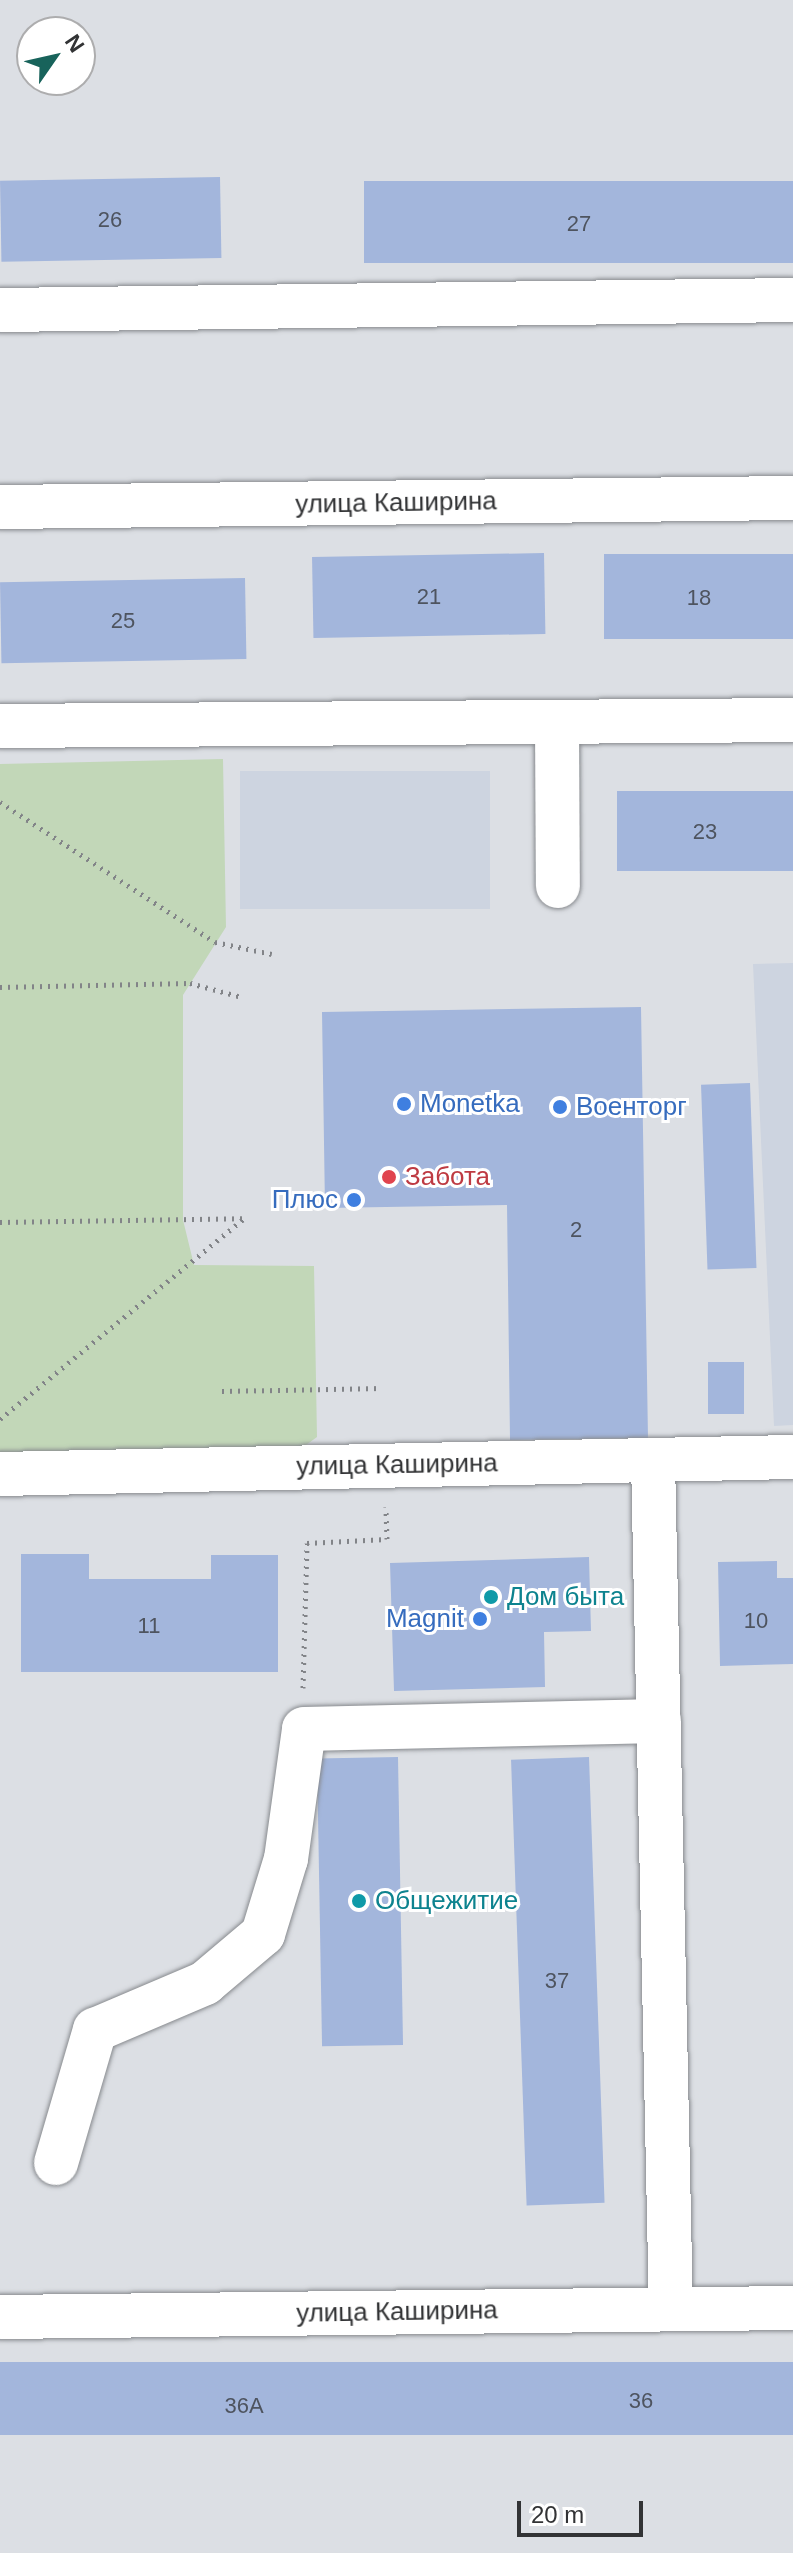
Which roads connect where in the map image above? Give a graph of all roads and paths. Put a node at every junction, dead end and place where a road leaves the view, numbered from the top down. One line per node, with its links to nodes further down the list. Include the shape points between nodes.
1 (793, 300): 2 (street)
2 (0, 310)
3 (793, 498): 4 (street, улица Каширина)
4 (0, 507)
5 (793, 720): 6 (street)
6 (557, 722): 7 (street); 9 (street)
7 (0, 726)
8 (0, 802): 10 (path, via 215,942)
9 (558, 886)
10 (272, 954)
11 (0, 987): 12 (path, via 190,983)
12 (242, 997)
13 (0, 1222): 16 (path, via 245,1218)
14 (382, 1388): 15 (path)
15 (222, 1391)
16 (0, 1419)
17 (793, 1457): 18 (street, улица Каширина)
18 (653, 1460): 19 (street, улица Каширина); 21 (street)
19 (385, 1466): 20 (street, улица Каширина); 22 (path, via 387,1539 307,1543)
20 (0, 1474)
21 (659, 1721): 22 (street); 25 (street)
22 (304, 1729): 23 (street, via 286,1859 263,1934 205,1983 95,2030)
23 (56, 2163)
24 (793, 2308): 25 (street, улица Каширина)
25 (671, 2309): 26 (street, улица Каширина)
26 (0, 2317)

